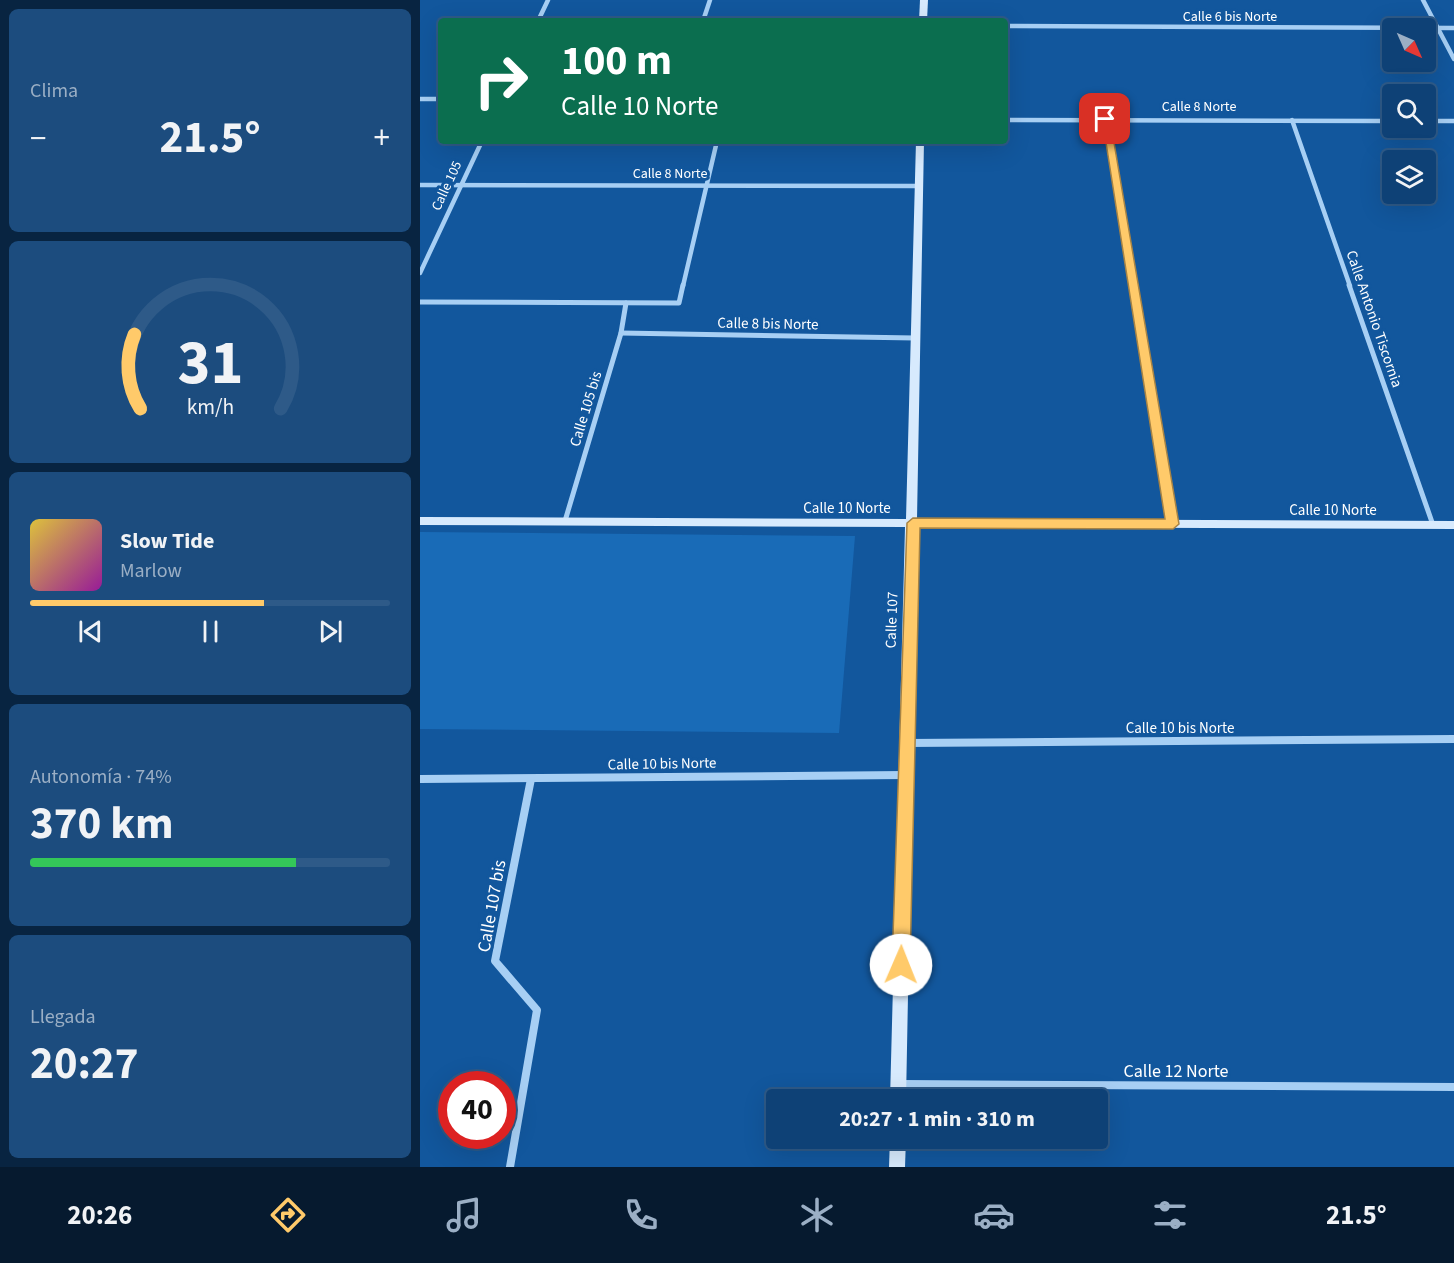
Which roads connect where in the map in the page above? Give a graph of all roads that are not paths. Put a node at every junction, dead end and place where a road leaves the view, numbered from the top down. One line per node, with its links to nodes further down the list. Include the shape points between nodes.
1 (548, 0): 5 (street)
2 (710, 0): 6 (street)
3 (924, 0): 7 (street)
4 (1423, 0): 9 (street)
5 (539, 18)
6 (704, 18)
7 (923, 18)
8 (1008, 26): 9 (street, Calle 6 bis Norte)
9 (1437, 28): 10 (street, Calle 6 bis Norte); 11 (street)
10 (1454, 28)
11 (1454, 59)
12 (420, 99): 13 (street)
13 (438, 99)
14 (1105, 119): 15 (street, Calle 8 Norte); 16 (street, Calle 8 Norte); 35 (street)
15 (1008, 120)
16 (1292, 120): 17 (street, Calle 8 Norte); 36 (street, Calle Antonio Tiscornia)
17 (1382, 121)
18 (1436, 121): 19 (street)
19 (1454, 121)
20 (481, 144): 24 (street, Calle 105)
21 (716, 144): 25 (street)
22 (920, 144): 26 (street, Calle 107)
23 (420, 185): 24 (street, Calle 8 Norte)
24 (461, 185): 25 (street, Calle 8 Norte); 27 (street, Calle 105)
25 (707, 186): 26 (street, Calle 8 Norte); 29 (street, via 679,303)
26 (919, 186): 31 (street, Calle 107)
27 (420, 273)
28 (420, 302): 29 (street)
29 (626, 303): 30 (street, Calle 105 bis)
30 (621, 333): 31 (street, Calle 8 bis Norte); 33 (street, Calle 105 bis)
31 (915, 338): 34 (street, Calle 107)
32 (420, 521): 33 (street, Calle 10 Norte)
33 (565, 522): 34 (street, Calle 10 Norte)
34 (913, 523): 35 (street, Calle 10 Norte); 39 (street, Calle 107)
35 (1173, 524): 36 (street, Calle 10 Norte)
36 (1433, 525): 37 (street, Calle 10 Norte)
37 (1454, 525)
38 (1454, 739): 39 (street, Calle 10 bis Norte)
39 (906, 743): 40 (street, Calle 107)
40 (905, 775): 42 (street, Calle 10 bis Norte); 43 (street, Calle 107)
41 (420, 779): 42 (street, Calle 10 bis Norte)
42 (531, 779): 47 (street, Calle 107 bis, via 495,961 537,1011)
43 (899, 1084): 44 (street, Calle 12 Norte); 45 (street, Calle 107)
44 (1454, 1087)
45 (899, 1089)
46 (898, 1149): 48 (street)
47 (510, 1167)
48 (897, 1167)

